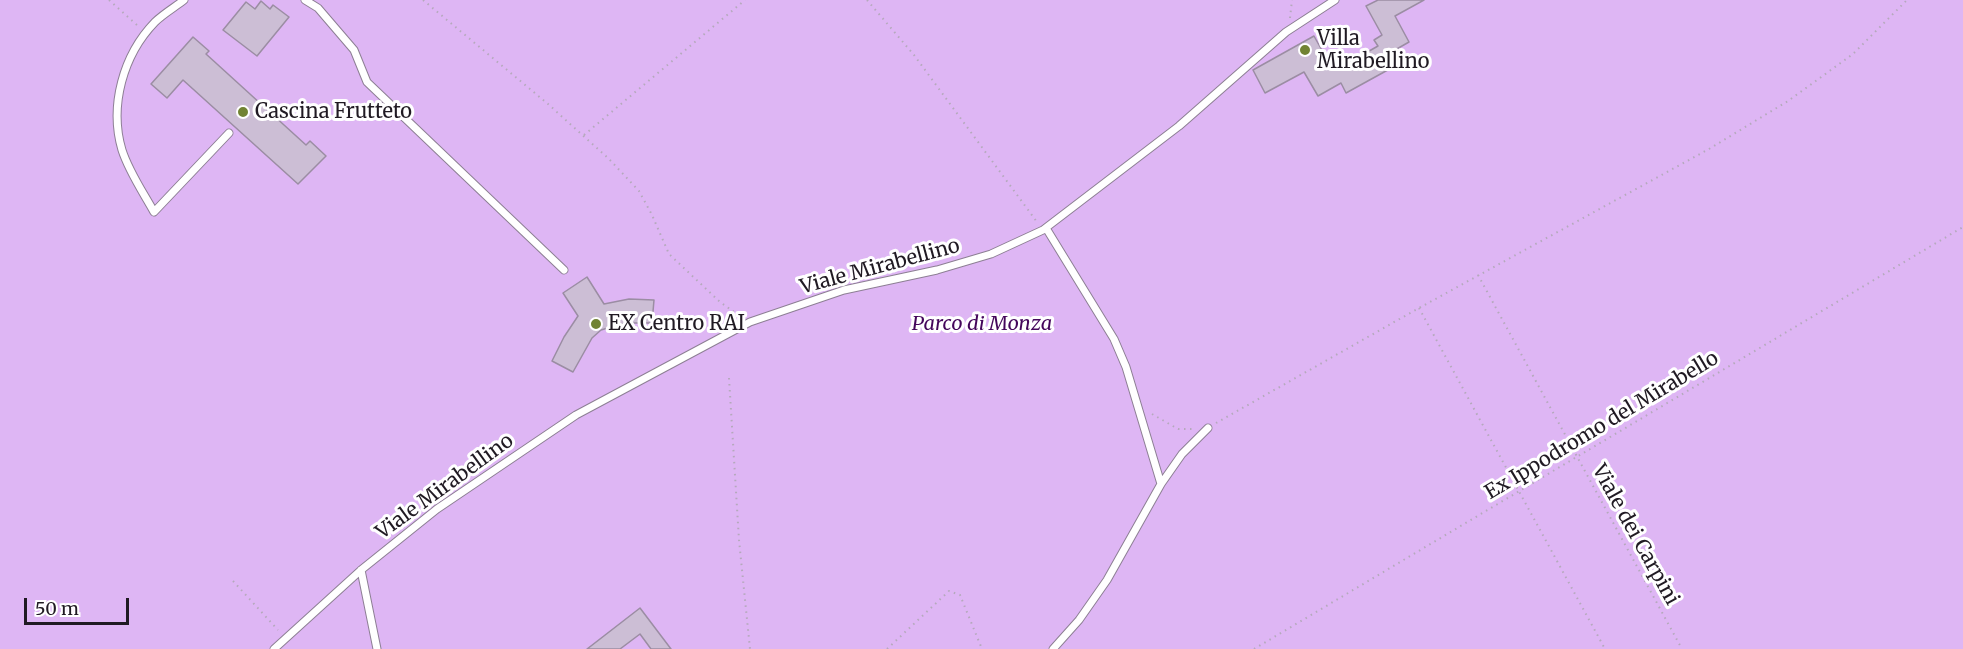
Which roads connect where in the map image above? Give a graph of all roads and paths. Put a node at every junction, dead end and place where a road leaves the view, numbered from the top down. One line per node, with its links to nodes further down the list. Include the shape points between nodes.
1 (109, 0): 9 (path)
2 (184, 0): 9 (lane)
3 (305, 0): 14 (lane, via 318,8 354,50 367,82)
4 (423, 0): 11 (path)
5 (745, 0): 11 (path)
6 (867, 0): 13 (path, via 914,55)
7 (1335, 0): 13 (lane, Viale Mirabellino, via 1286,32 1179,126)
8 (1907, 0): 15 (path, via 1853,54 1788,101)
9 (146, 34): 10 (lane, via 125,68 120,88 119,133 130,169 154,212)
10 (229, 133)
11 (583, 135): 17 (path, via 639,191 669,254 720,302)
12 (1963, 227): 21 (path, Ex Ippodromo del Mirabello)
13 (1044, 229): 17 (lane, Viale Mirabellino, via 991,254 844,290); 19 (lane, via 1064,254 1114,339)
14 (564, 270)
15 (1479, 275): 16 (path); 21 (path, Viale dei Carpini)
16 (1419, 308): 20 (path); 23 (path)
17 (750, 322): 24 (lane, Viale Mirabellino, via 576,415 437,509)
18 (729, 378): 29 (path)
19 (1135, 397): 20 (path, via 1154,416 1178,429); 22 (lane)
20 (1208, 428): 22 (lane, via 1182,454)
21 (1578, 457): 23 (path, Ex Ippodromo del Mirabello); 35 (path, Viale dei Carpini)
22 (1161, 484): 32 (lane, via 1107,580)
23 (1519, 491): 33 (path, Ex Ippodromo del Mirabello); 34 (path)
24 (361, 570): 26 (lane, Viale Mirabellino); 28 (lane)
25 (233, 581): 26 (path)
26 (286, 639): 27 (lane, Viale Mirabellino)
27 (274, 649)
28 (377, 649)
29 (750, 649)
30 (887, 649): 31 (path, via 949,591 960,595)
31 (982, 649)
32 (1053, 649)
33 (1254, 649)
34 (1605, 649)
35 (1682, 649)

